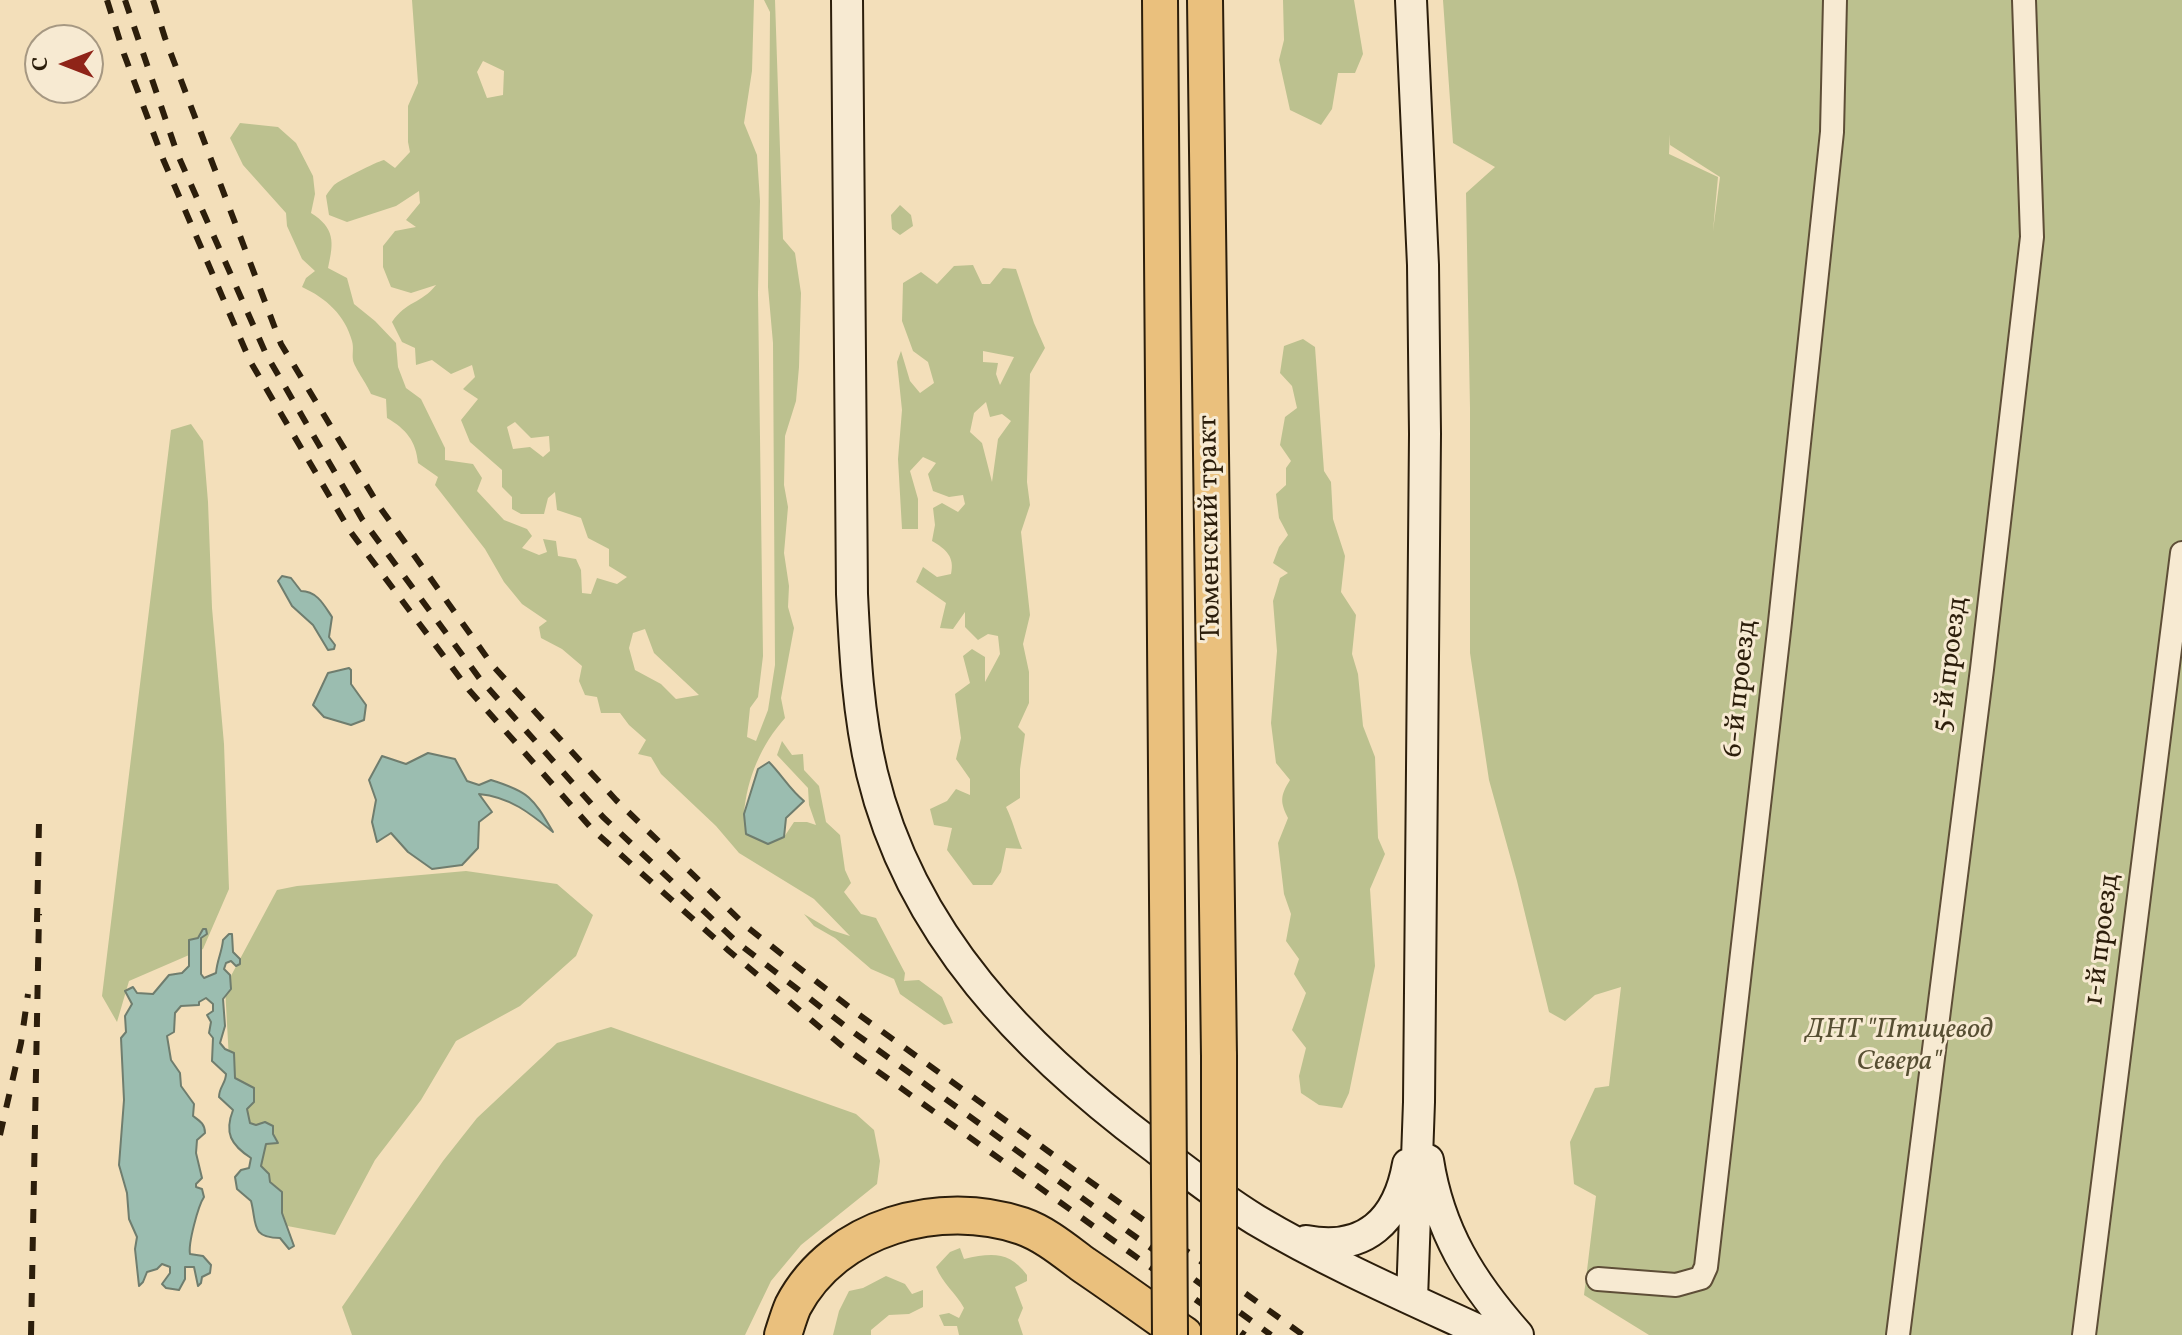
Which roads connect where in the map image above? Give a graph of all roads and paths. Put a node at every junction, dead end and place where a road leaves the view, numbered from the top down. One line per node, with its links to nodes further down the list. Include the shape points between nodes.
1 (847, 0): 10 (main road, via 852,594 862,723 889,826 936,925 1001,1012 1087,1096 1215,1193)
2 (1160, 0): 14 (main road, Тюменский тракт, bridge)
3 (1205, 0): 16 (main road, Тюменский тракт, bridge)
4 (1411, 0): 9 (main road, via 1425,434)
5 (1835, 0): 11 (street, 6-й проезд, via 1831,148 1706,1267 1701,1278 1676,1285)
6 (2024, 0): 19 (street, 5-й проезд, via 2032,237)
7 (2182, 553): 8 (street, 1-й проезд)
8 (2174, 700): 20 (street, 1-й проезд)
9 (1419, 1102): 10 (main road, via 1406,1174 1393,1206 1374,1230 1352,1242 1326,1245); 12 (main road); 18 (main road, via 1429,1167 1448,1234 1486,1299)
10 (1287, 1237): 12 (main road)
11 (1598, 1279)
12 (1412, 1299): 17 (main road)
13 (783, 1335): 15 (highway, via 793,1306 810,1282 859,1240 892,1225 956,1215 1025,1227)
14 (1170, 1335)
15 (1184, 1335)
16 (1219, 1335)
17 (1489, 1335)
18 (1518, 1335)
19 (1898, 1335)
20 (2084, 1335)

